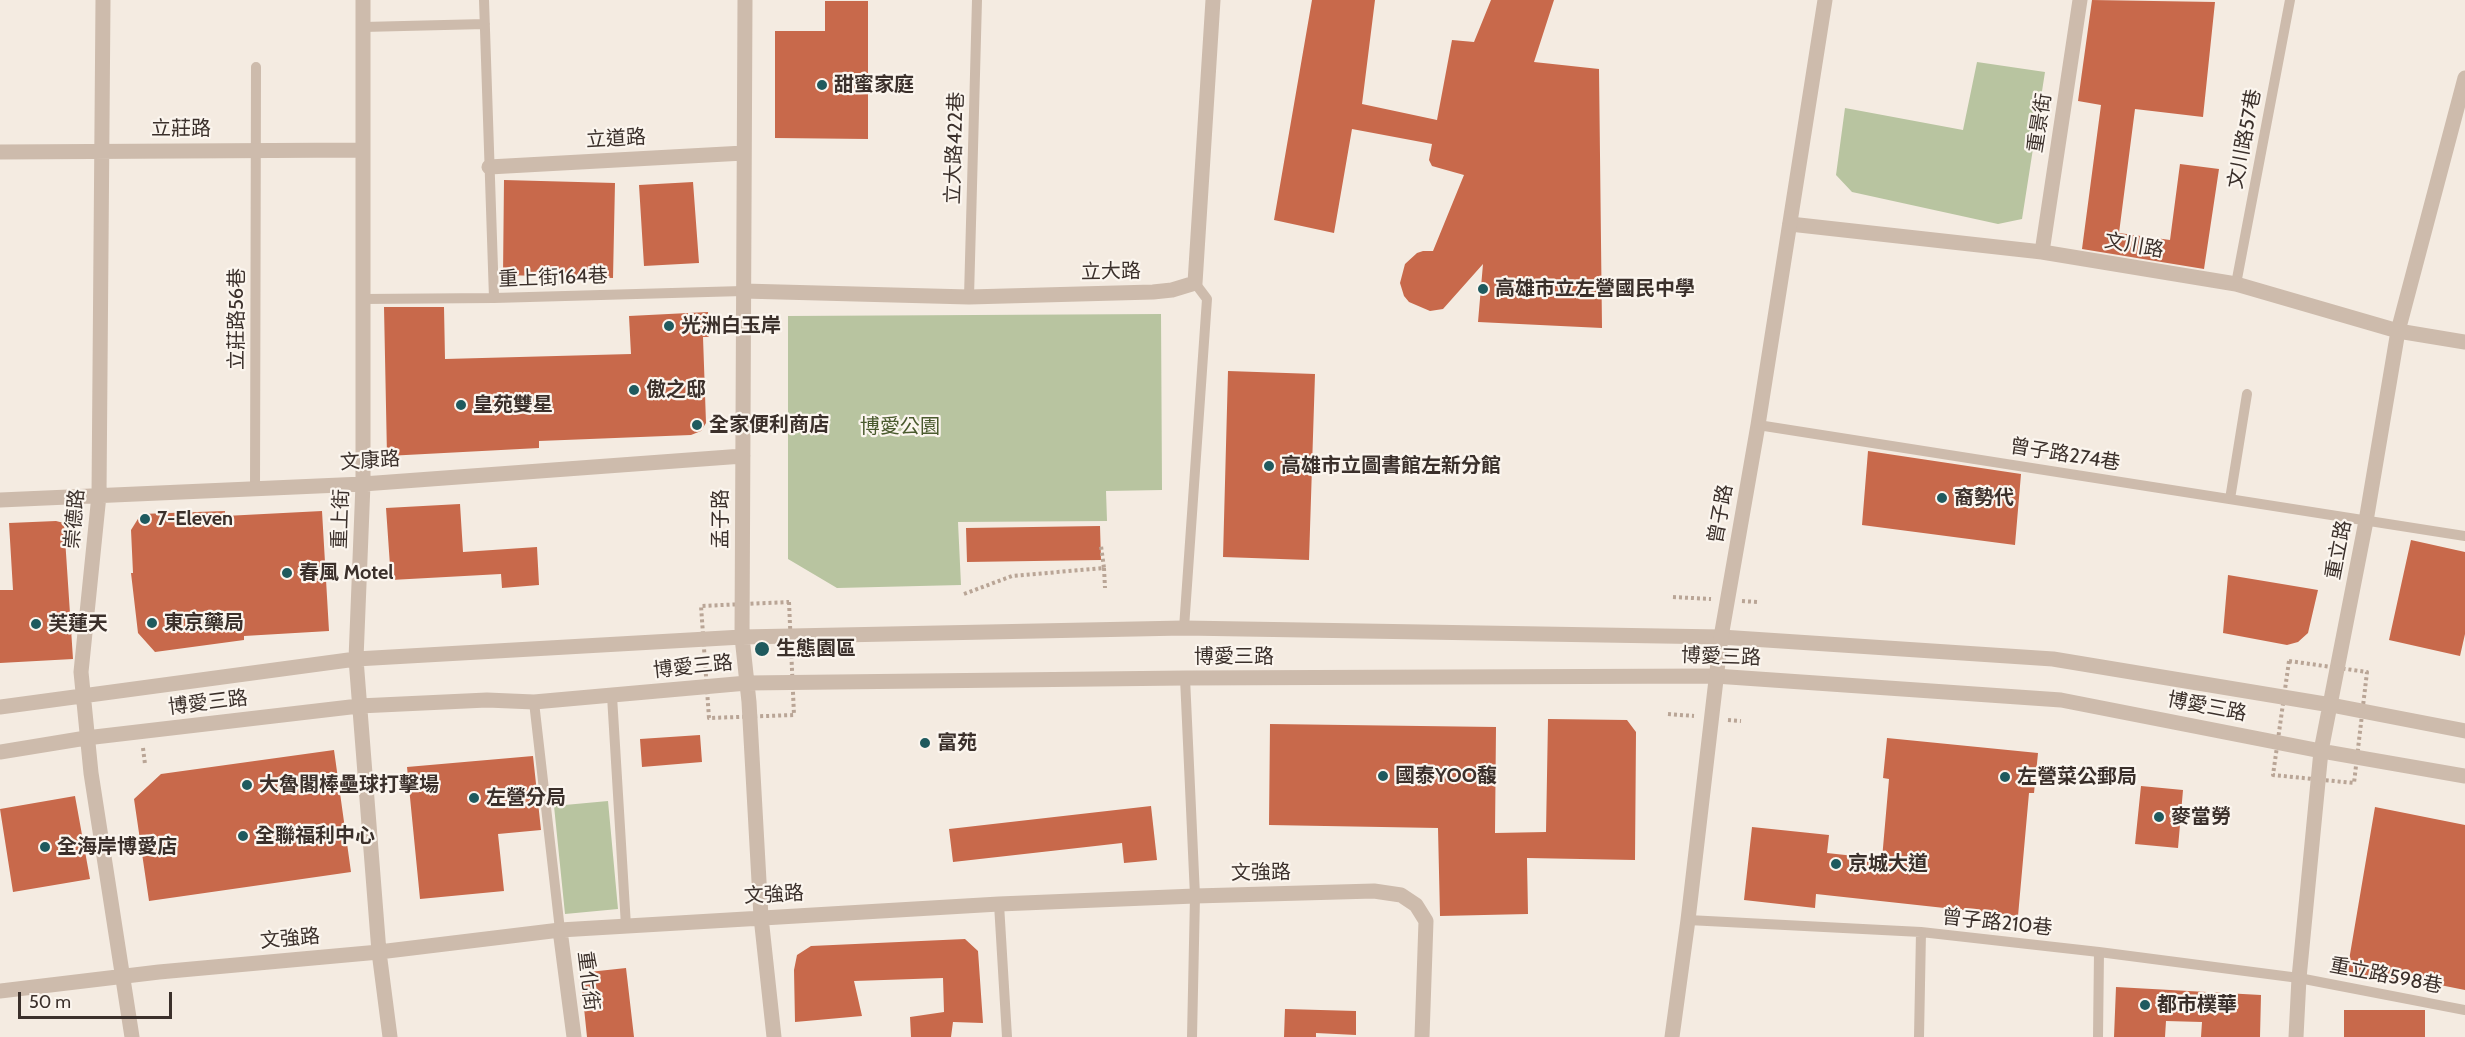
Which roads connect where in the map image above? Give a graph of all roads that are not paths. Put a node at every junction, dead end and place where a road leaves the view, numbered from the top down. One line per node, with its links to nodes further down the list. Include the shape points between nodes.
1 (104, 0): 15 (street, 崇德路)
2 (363, 0): 11 (street, 重上街)
3 (484, 0): 10 (lane)
4 (745, 0): 18 (street, 孟子路)
5 (977, 0): 25 (lane, 立大路422巷)
6 (1213, 0): 22 (street)
7 (1825, 0): 20 (street, 曾子路)
8 (2080, 0): 21 (street, 重景街)
9 (2290, 0): 23 (lane, 文川路57巷)
10 (485, 24): 11 (lane); 19 (lane)
11 (363, 27): 16 (street, 重上街)
12 (256, 67): 14 (lane, 立莊路56巷)
13 (2465, 78): 28 (street, 重立路)
14 (254, 149): 15 (street, 立莊路); 16 (street, 立莊路); 34 (lane, 立莊路56巷)
15 (102, 150): 17 (street, 立莊路); 35 (street, 崇德路)
16 (363, 150): 27 (street, 重上街)
17 (0, 152)
18 (744, 153): 19 (street, 立道路); 24 (street, 孟子路)
19 (489, 167): 26 (lane)
20 (1790, 224): 21 (street, 文川路); 31 (street, 曾子路)
21 (2042, 252): 23 (street, 文川路)
22 (1196, 283): 25 (street, 立大路, via 1153,292); 40 (lane, via 1207,299)
23 (2236, 285): 28 (street, 文川路)
24 (743, 291): 25 (street, 立大路); 26 (lane, 重上街164巷); 32 (street, 孟子路)
25 (969, 297)
26 (494, 298): 27 (lane, 重上街164巷)
27 (363, 299): 33 (street, 重上街)
28 (2398, 331): 29 (street, 文川路); 38 (street, 重立路)
29 (2465, 342)
30 (2247, 394): 36 (lane)
31 (1758, 424): 36 (lane, 曾子路274巷); 42 (street, 曾子路)
32 (742, 456): 33 (street, 文康路); 41 (street, 孟子路)
33 (363, 483): 34 (street, 文康路); 43 (street, 重上街)
34 (255, 489): 35 (street, 文康路)
35 (99, 495): 37 (street, 文康路); 47 (street, 崇德路, via 81,672)
36 (2230, 499): 38 (lane, 曾子路274巷)
37 (0, 500)
38 (2366, 521): 39 (lane, 曾子路274巷); 50 (street, 重立路)
39 (2465, 536)
40 (1184, 628): 41 (street, 博愛三路); 42 (street, 博愛三路)
41 (742, 637): 43 (street, 博愛三路); 46 (street, 孟子路)
42 (1721, 637): 44 (street, 曾子路); 50 (street, 博愛三路, via 2053,659)
43 (356, 659): 47 (street, 博愛三路); 51 (street, 重上街)
44 (1715, 676): 45 (street, 博愛三路); 55 (street, 博愛三路, via 2061,699); 61 (street, 曾子路)
45 (1185, 678): 46 (street, 博愛三路); 58 (lane)
46 (747, 683): 48 (street, 博愛三路); 60 (street, 孟子路)
47 (83, 696): 52 (street, 博愛三路); 54 (street, 崇德路)
48 (612, 696): 49 (street, 博愛三路); 62 (lane)
49 (534, 702): 51 (street, 博愛三路, via 487,700); 63 (lane)
50 (2331, 705): 53 (street, 博愛三路); 55 (street, 重立路)
51 (359, 706): 54 (street, 博愛三路); 65 (street, 重上街)
52 (0, 707)
53 (2465, 731)
54 (86, 738): 56 (street, 博愛三路); 67 (street, 崇德路)
55 (2321, 751): 57 (street, 博愛三路); 68 (street, 重立路)
56 (0, 752)
57 (2465, 776)
58 (1195, 896): 59 (street, 文強路); 76 (lane); 77 (street, 文強路, via 1374,891 1401,895 1416,905 1426,921)
59 (999, 904): 60 (street, 文強路); 75 (lane)
60 (761, 917): 62 (street, 文強路); 74 (street, 孟子路)
61 (1688, 920): 64 (lane, 曾子路210巷); 78 (street, 曾子路)
62 (626, 926): 63 (street, 文強路)
63 (560, 930): 65 (street, 文強路); 73 (street, 重化街)
64 (1920, 932): 66 (lane, 曾子路210巷); 79 (lane)
65 (379, 952): 67 (street, 文強路); 72 (street, 重上街)
66 (2099, 952): 68 (lane, 曾子路210巷); 80 (lane)
67 (124, 976): 69 (street, 文強路); 71 (street, 崇德路)
68 (2299, 978): 70 (lane, 重立路598巷); 81 (street, 重立路)
69 (0, 991)
70 (2465, 1010)
71 (132, 1037)
72 (390, 1037)
73 (574, 1037)
74 (774, 1037)
75 (1006, 1037)
76 (1192, 1037)
77 (1422, 1037)
78 (1672, 1037)
79 (1919, 1037)
80 (2098, 1037)
81 (2296, 1037)

